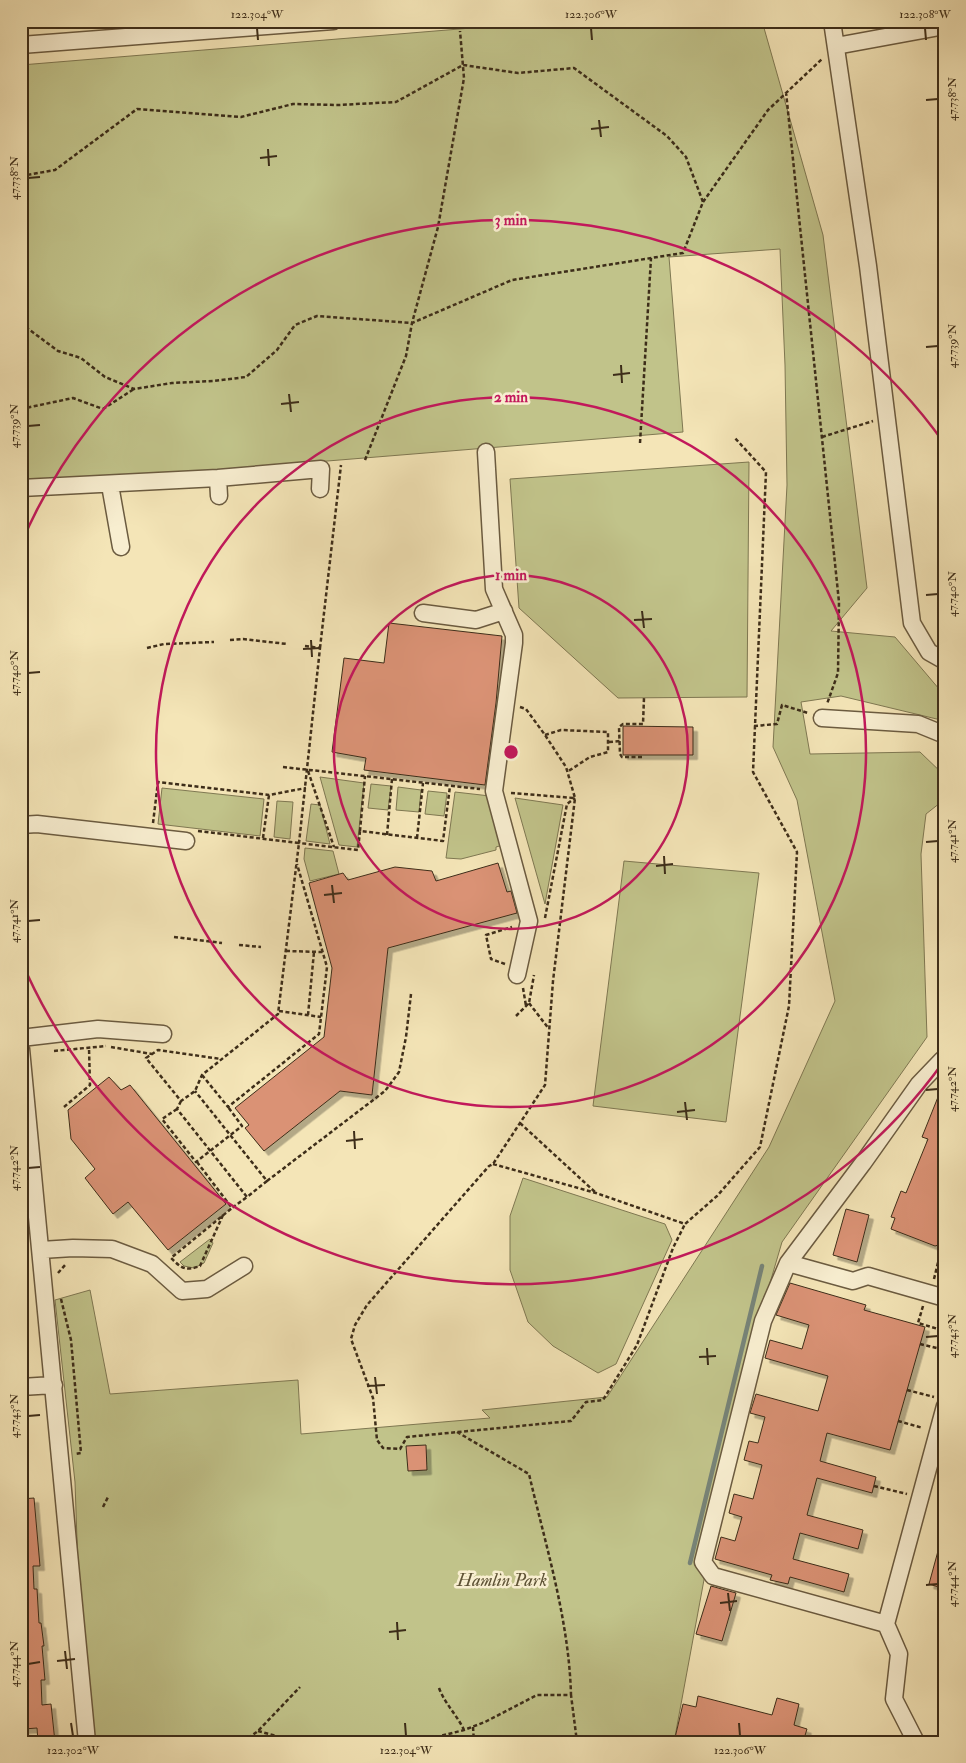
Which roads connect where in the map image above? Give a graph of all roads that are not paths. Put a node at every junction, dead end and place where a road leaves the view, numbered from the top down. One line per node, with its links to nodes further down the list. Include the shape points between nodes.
1 (333, 21): 4 (street)
2 (832, 21): 6 (street)
3 (945, 26): 6 (street)
4 (161, 28): 5 (street)
5 (21, 45)
6 (836, 46): 16 (street, via 868,266 912,623 929,652)
7 (486, 452): 14 (street, via 494,590)
8 (218, 478): 9 (street); 11 (street, via 321,469); 12 (street)
9 (110, 485): 10 (street); 13 (street)
10 (21, 488)
11 (320, 489)
12 (219, 496)
13 (121, 547)
14 (504, 611): 15 (street, via 476,620); 21 (street, via 514,643 494,791 529,921)
15 (423, 613)
16 (945, 661)
17 (822, 718): 18 (street, via 918,724)
18 (945, 735)
19 (21, 825): 20 (street)
20 (188, 836)
21 (517, 975)
22 (163, 1034): 23 (street, via 98,1029)
23 (21, 1038)
24 (21, 1049): 26 (street)
25 (945, 1059): 27 (street, via 919,1084)
26 (41, 1250): 28 (street, via 112,1249 152,1264 182,1291 207,1289); 30 (street)
27 (788, 1263): 29 (street, via 854,1281 868,1276); 33 (street, via 763,1322 703,1562 713,1576)
28 (244, 1266)
29 (945, 1298)
30 (54, 1385): 31 (street); 34 (street)
31 (21, 1387)
32 (940, 1402): 33 (street)
33 (886, 1624): 35 (street, via 899,1654 894,1699)
34 (87, 1742)
35 (916, 1742)

